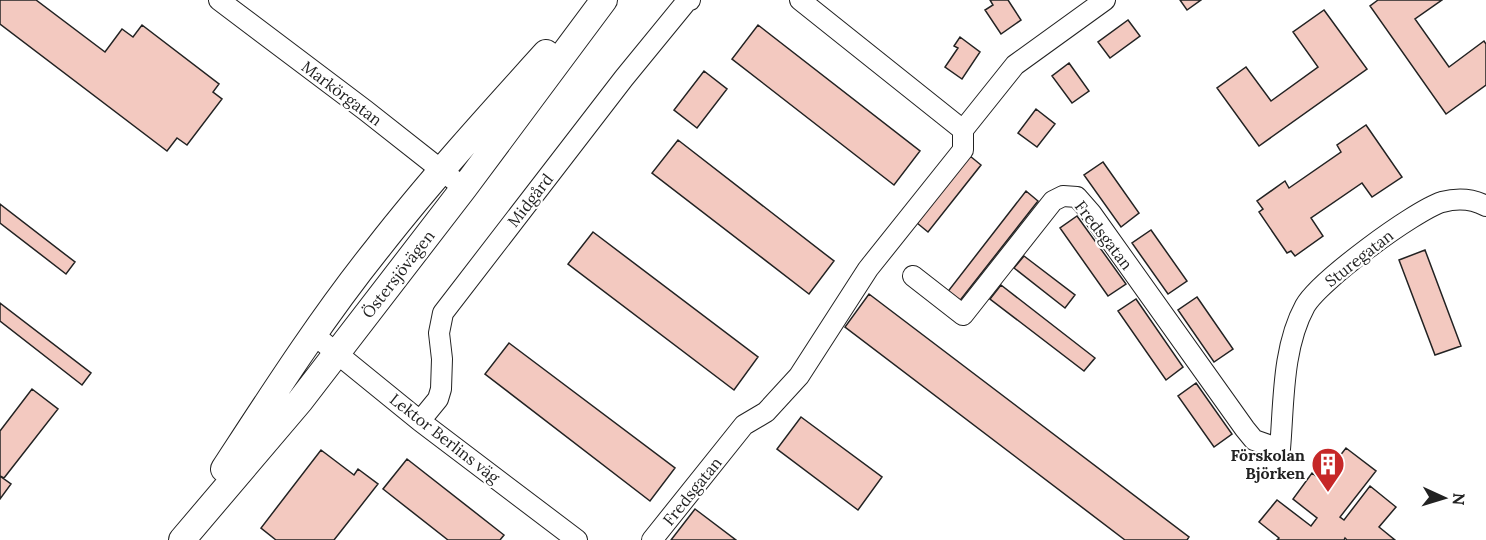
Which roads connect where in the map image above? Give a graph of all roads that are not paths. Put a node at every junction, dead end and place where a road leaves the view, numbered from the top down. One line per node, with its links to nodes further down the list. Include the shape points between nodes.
1 (219, 0): 8 (street, Markörgatan)
2 (594, 0): 8 (main road, Östersjövägen)
3 (604, 0): 9 (main road, Östersjövägen)
4 (690, 0): 14 (street, Midgård, via 624,78 443,313 439,333 441,389)
5 (1105, 0): 7 (street, Fredsgatan, via 1015,65)
6 (804, 1): 7 (street)
7 (963, 130): 16 (street, Fredsgatan, via 963,150 868,269 799,376 766,412 744,425)
8 (441, 170): 9 (street, Markörgatan); 12 (main road, Östersjövägen)
9 (464, 188): 13 (main road, Östersjövägen)
10 (1486, 206): 15 (street, Sturegatan, via 1460,199 1423,210 1322,286 1306,305 1290,350)
11 (913, 276): 15 (street, Fredsgatan, via 963,315 1053,201 1063,196 1077,197 1245,429 1254,440)
12 (313, 334): 13 (street, Lektor Berlins väg); 17 (main road, Östersjövägen)
13 (336, 352): 14 (street, Lektor Berlins väg); 17 (main road, Östersjövägen, via 300,401)
14 (420, 421): 18 (street, Lektor Berlins väg)
15 (1280, 449)
16 (653, 539)
17 (180, 540)
18 (577, 540)

